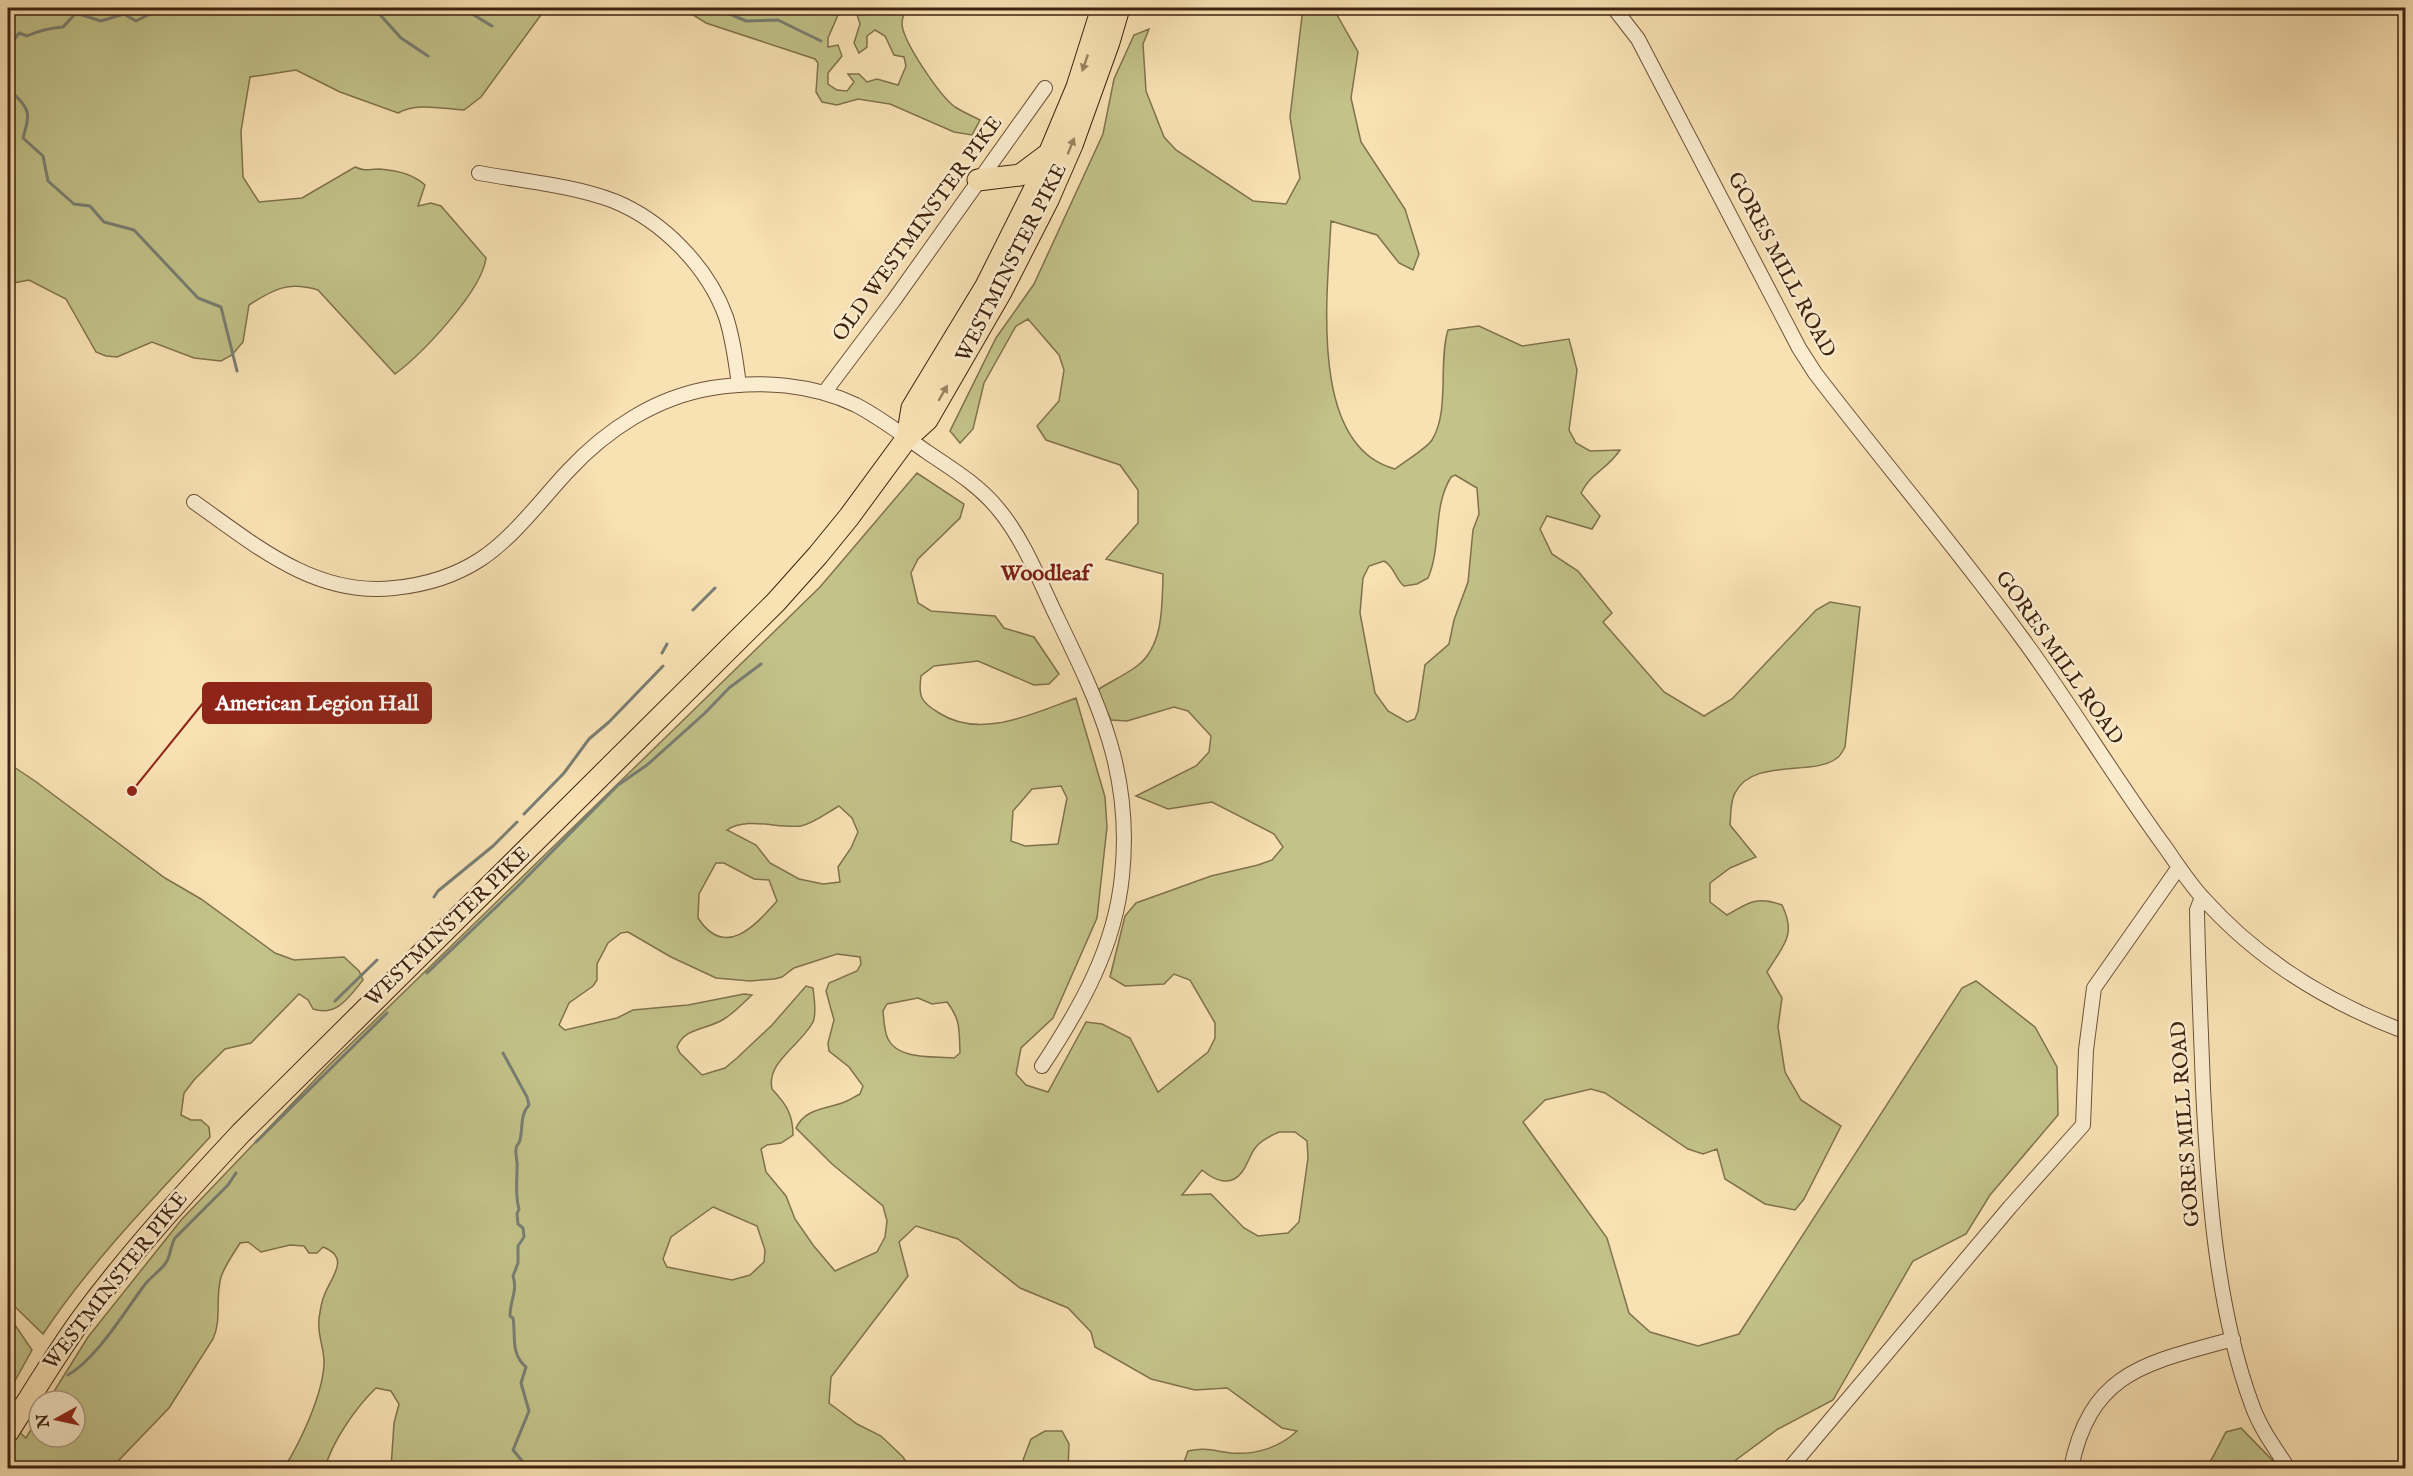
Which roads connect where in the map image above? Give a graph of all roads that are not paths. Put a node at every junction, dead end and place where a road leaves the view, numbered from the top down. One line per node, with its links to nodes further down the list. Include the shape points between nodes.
1 (1102, 8): 5 (highway, WESTMINSTER PIKE, one-way to 5, via 1077,87)
2 (1119, 8): 10 (highway, WESTMINSTER PIKE, one-way to 2, via 927,420 1028,242 1072,145)
3 (1614, 8): 12 (street, GORES MILL ROAD, via 1638,39 1815,373 2021,637)
4 (1045, 88): 7 (street, OLD WESTMINSTER PIKE)
5 (1049, 153): 7 (highway, via 1020,175); 10 (highway, WESTMINSTER PIKE, via 986,286 912,408)
6 (479, 173): 8 (street, via 613,201 636,212 671,238 689,255 719,303 731,335)
7 (978, 180): 9 (street, OLD WESTMINSTER PIKE)
8 (739, 385): 9 (street, via 787,385); 11 (street, via 687,393 627,420 589,450 488,553 465,568 430,582 371,589 311,577)
9 (824, 393): 10 (street, via 857,406)
10 (907, 438): 15 (street, via 962,475 1000,511 1032,564 1089,683 1116,763 1124,819 1122,878 1116,910 1094,978 1071,1023); 17 (highway, WESTMINSTER PIKE, via 843,525 776,602 274,1099 170,1209 84,1316)
11 (194, 502)
12 (2179, 867): 13 (street, GORES MILL ROAD); 18 (street, via 2094,988 2086,1050 2083,1125)
13 (2202, 897): 14 (street, via 2253,946 2297,979 2352,1010); 16 (street, GORES MILL ROAD, via 2197,927 2207,1154 2217,1251)
14 (2406, 1032)
15 (1042, 1066)
16 (2234, 1339): 19 (street, via 2163,1359 2116,1383 2103,1394 2084,1423); 20 (street, GORES MILL ROAD, via 2252,1406)
17 (8, 1432)
18 (1790, 1468)
19 (2071, 1468)
20 (2288, 1468)

